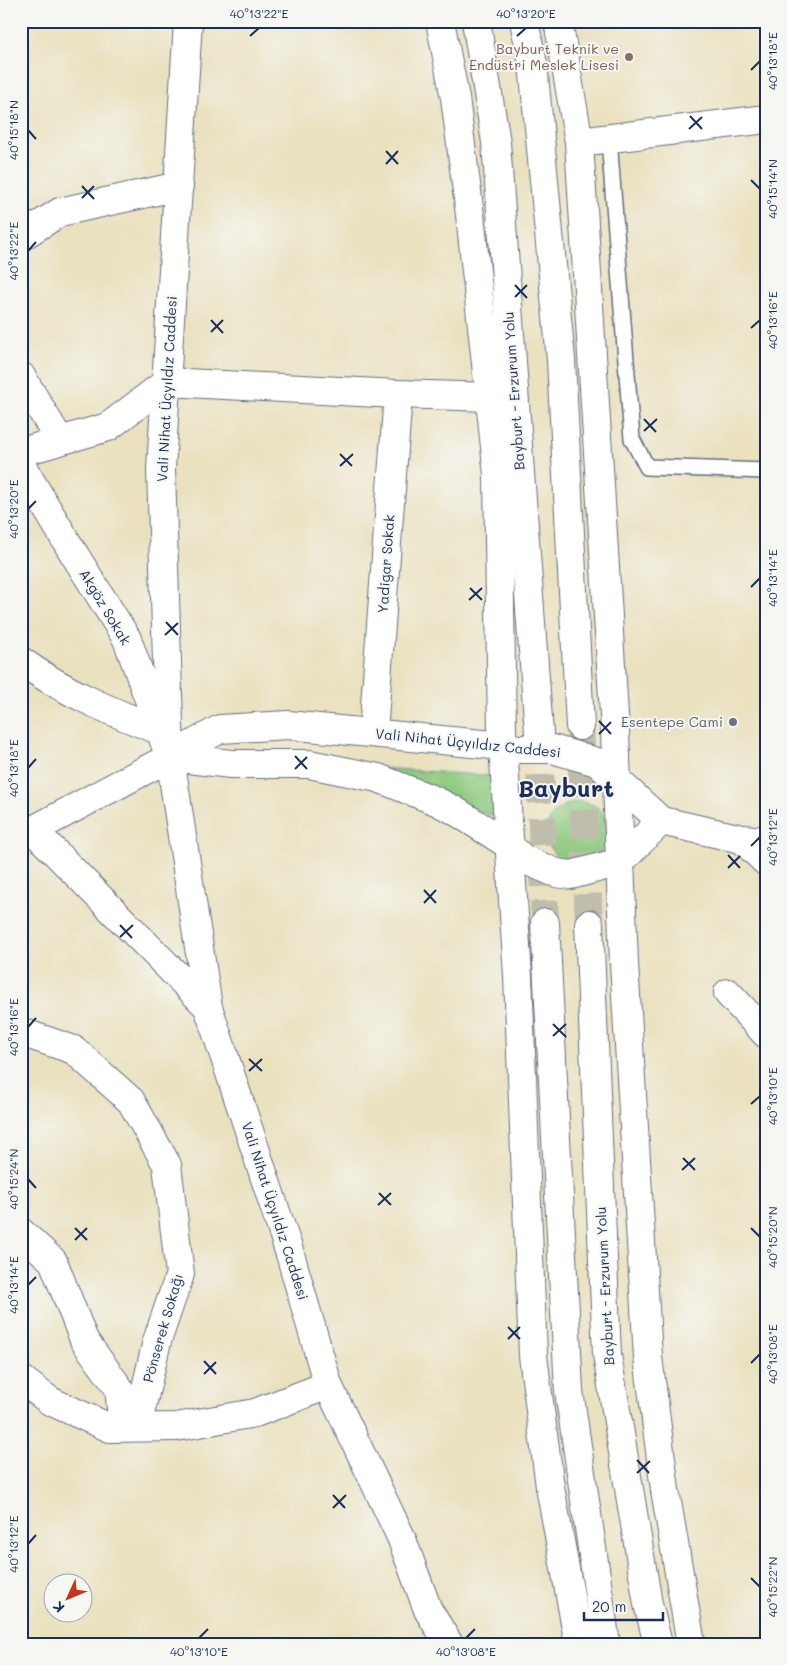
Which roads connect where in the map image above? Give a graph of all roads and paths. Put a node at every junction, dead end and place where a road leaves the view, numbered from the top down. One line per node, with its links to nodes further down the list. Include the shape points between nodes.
1 (188, 21): 9 (main road, Vali Nihat Üçyıldız Caddesi)
2 (440, 21): 14 (main road, via 455,98)
3 (476, 21): 23 (main road, Bayburt - Erzurum Yolu, via 496,142)
4 (524, 21): 20 (main road, via 534,64 561,360)
5 (558, 21): 8 (main road)
6 (766, 120): 7 (main road)
7 (609, 139): 8 (main road); 18 (lane, via 632,439 647,467)
8 (579, 142): 26 (main road)
9 (179, 186): 10 (main road, via 60,212); 12 (main road, Vali Nihat Üçyıldız Caddesi)
10 (21, 237)
11 (21, 376): 15 (main road)
12 (167, 382): 13 (main road); 15 (main road, via 108,427); 25 (main road, Vali Nihat Üçyıldız Caddesi, via 161,470)
13 (398, 394): 14 (main road); 22 (main road, Yadigar Sokak)
14 (490, 397): 24 (main road, via 498,475)
15 (60, 441): 16 (main road)
16 (21, 452)
17 (21, 465): 21 (main road, Akgöz Sokak, via 127,639)
18 (766, 471)
19 (21, 661): 21 (main road, via 97,705)
20 (580, 726)
21 (161, 732): 25 (main road, Akgöz Sokak)
22 (373, 733): 24 (main road, Vali Nihat Üçyıldız Caddesi); 25 (main road, Vali Nihat Üçyıldız Caddesi, via 288,725 220,729)
23 (539, 733)
24 (503, 746): 26 (main road, Vali Nihat Üçyıldız Caddesi, via 568,753 597,762); 30 (main road)
25 (170, 757): 28 (main road); 30 (main road, via 231,764 309,764 378,778 436,801); 36 (main road, Vali Nihat Üçyıldız Caddesi)
26 (616, 779): 27 (main road, Vali Nihat Üçyıldız Caddesi); 31 (main road)
27 (662, 821): 29 (main road); 31 (main road)
28 (27, 831): 36 (main road)
29 (754, 840): 32 (main road)
30 (509, 845): 31 (main road, via 523,859 556,873 571,875); 44 (main road, via 534,1356 550,1487)
31 (620, 862): 47 (main road, via 648,1357 665,1490)
32 (766, 862)
33 (545, 923): 45 (main road, via 569,1391)
34 (589, 924): 46 (main road, Bayburt - Erzurum Yolu, via 607,1355 648,1604)
35 (728, 993): 38 (main road)
36 (208, 1007): 41 (main road, Vali Nihat Üçyıldız Caddesi, via 290,1254)
37 (21, 1032): 42 (main road, Pönserek Sokağı, via 74,1050 131,1101 167,1165 180,1274)
38 (766, 1034)
39 (21, 1232): 42 (main road, via 53,1261 84,1340 119,1388)
40 (21, 1378): 42 (main road, via 50,1401 110,1428)
41 (328, 1384): 42 (main road, via 255,1413 176,1427); 43 (main road, Vali Nihat Üçyıldız Caddesi, via 401,1537 428,1610)
42 (130, 1428)
43 (449, 1644)
44 (579, 1644)
45 (606, 1644)
46 (658, 1644)
47 (691, 1644)

